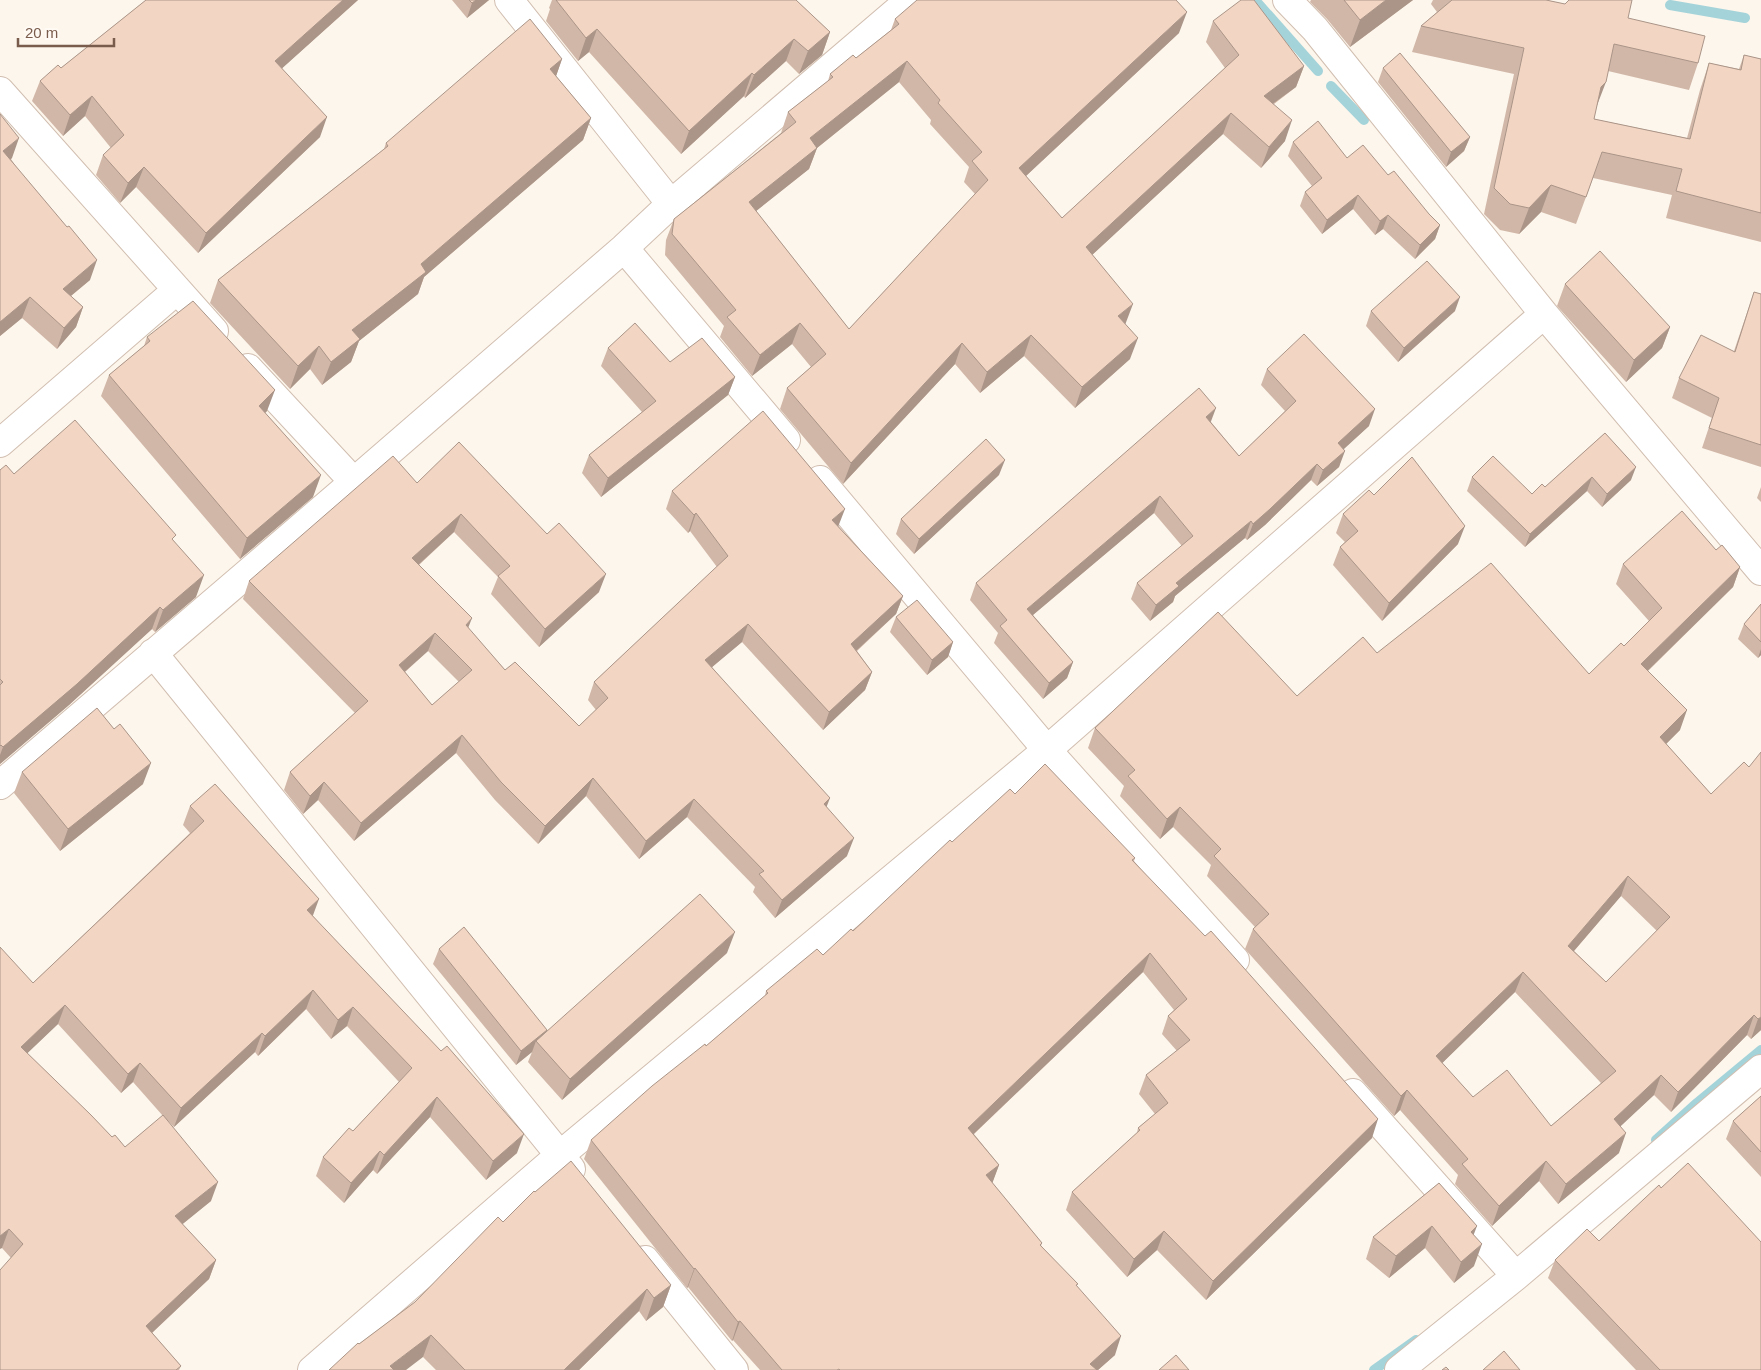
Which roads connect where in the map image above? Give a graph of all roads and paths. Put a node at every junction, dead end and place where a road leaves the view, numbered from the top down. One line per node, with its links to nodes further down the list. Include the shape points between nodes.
1 (510, 0): 5 (street)
2 (910, 0): 5 (street)
3 (1287, 0): 8 (street, via 1315,29)
4 (0, 91): 7 (street)
5 (670, 204): 6 (street)
6 (624, 248): 10 (street); 13 (street)
7 (177, 290): 9 (street); 10 (street)
8 (1544, 314): 11 (street); 13 (street)
9 (0, 442)
10 (354, 482): 12 (street)
11 (1761, 571)
12 (153, 653): 14 (street); 18 (street)
13 (1047, 750): 15 (street); 18 (street)
14 (0, 785)
15 (1252, 980)
16 (1761, 1069): 21 (street)
17 (1338, 1076): 21 (street)
18 (560, 1155): 19 (street); 22 (street)
19 (585, 1186)
20 (628, 1240): 23 (street)
21 (1516, 1276): 24 (street)
22 (312, 1370)
23 (734, 1370)
24 (1399, 1370)

